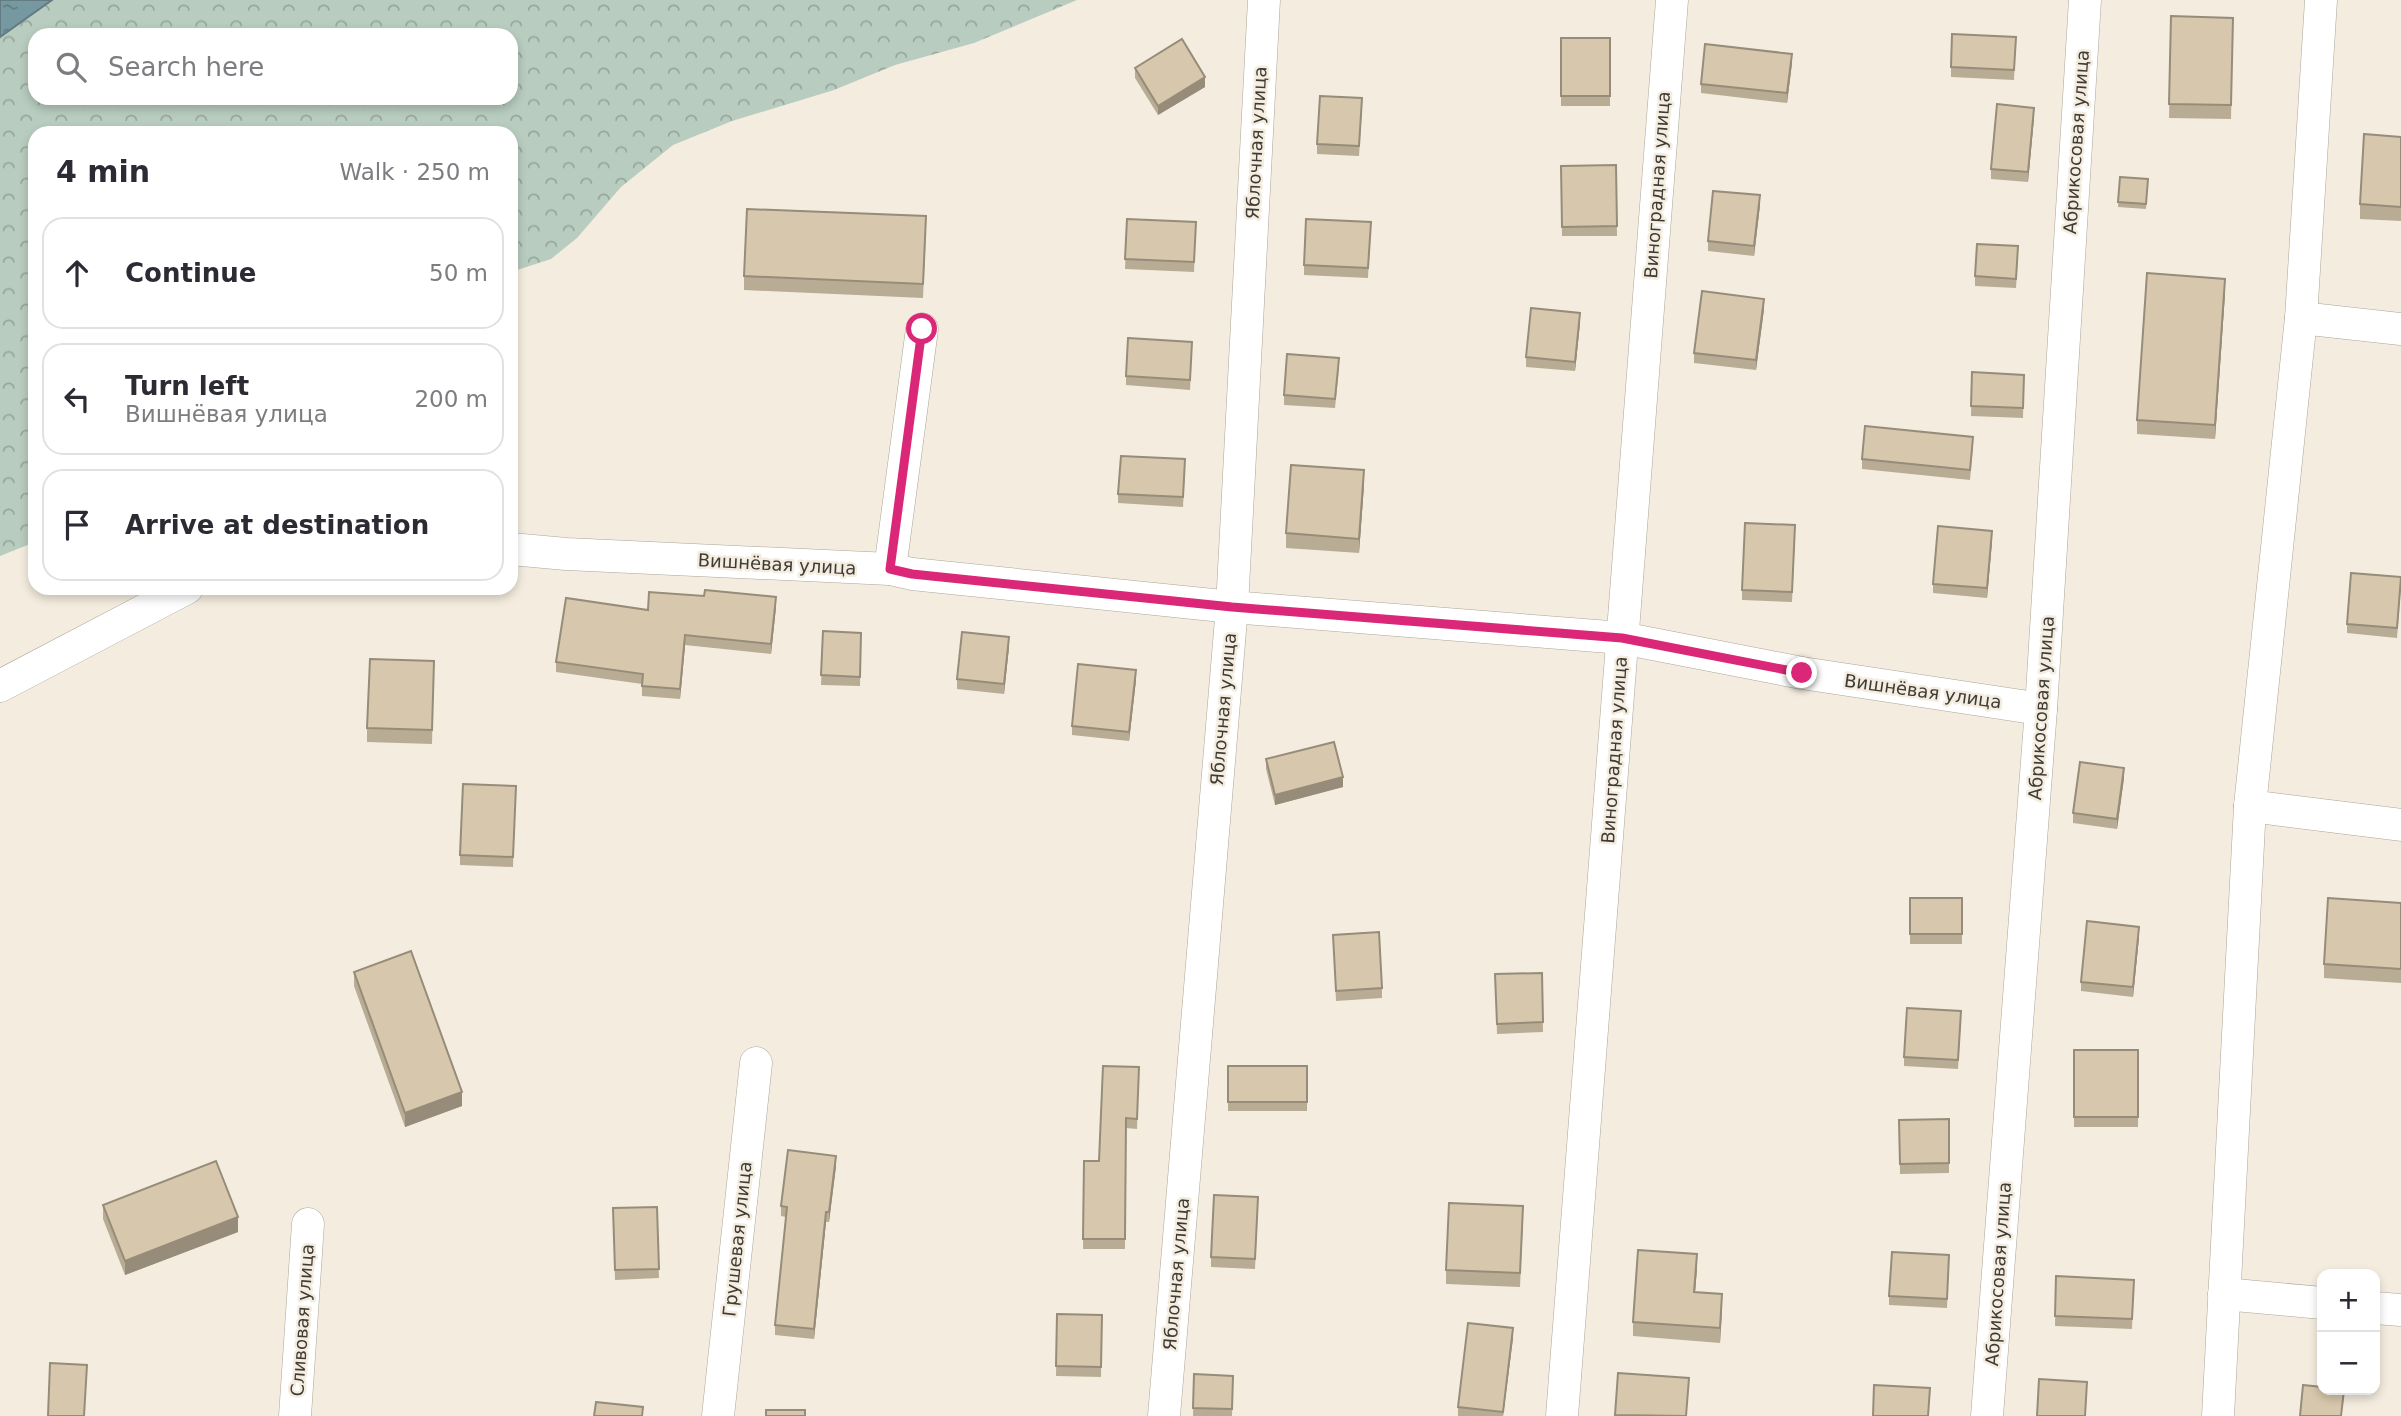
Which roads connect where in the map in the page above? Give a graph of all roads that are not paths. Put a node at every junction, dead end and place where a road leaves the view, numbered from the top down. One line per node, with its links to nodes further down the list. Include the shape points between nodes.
1 (1264, 0): 11 (street, Яблочная улица)
2 (1672, 0): 12 (street, Виноградная улица)
3 (2085, 0): 14 (street, Абрикосовая улица)
4 (2321, 0): 5 (street)
5 (2301, 318): 7 (street); 15 (street)
6 (922, 329): 9 (street)
7 (2401, 329)
8 (518, 550): 9 (street, Вишнёвая улица)
9 (890, 569): 11 (street, Вишнёвая улица)
10 (174, 595): 13 (street)
11 (1232, 607): 12 (street, Вишнёвая улица); 25 (street, Яблочная улица)
12 (1622, 638): 14 (street, Вишнёвая улица, via 1802,673); 26 (street, Виноградная улица)
13 (0, 686)
14 (2041, 709): 27 (street, Абрикосовая улица)
15 (2250, 806): 16 (street); 19 (street)
16 (2401, 825)
17 (756, 1063): 24 (street, Грушевая улица)
18 (308, 1224): 23 (street, Сливовая улица)
19 (2224, 1294): 20 (street); 28 (street)
20 (2317, 1303)
21 (2380, 1308): 22 (street)
22 (2401, 1310)
23 (295, 1416)
24 (718, 1416)
25 (1164, 1416)
26 (1562, 1416)
27 (1987, 1416)
28 (2218, 1416)

